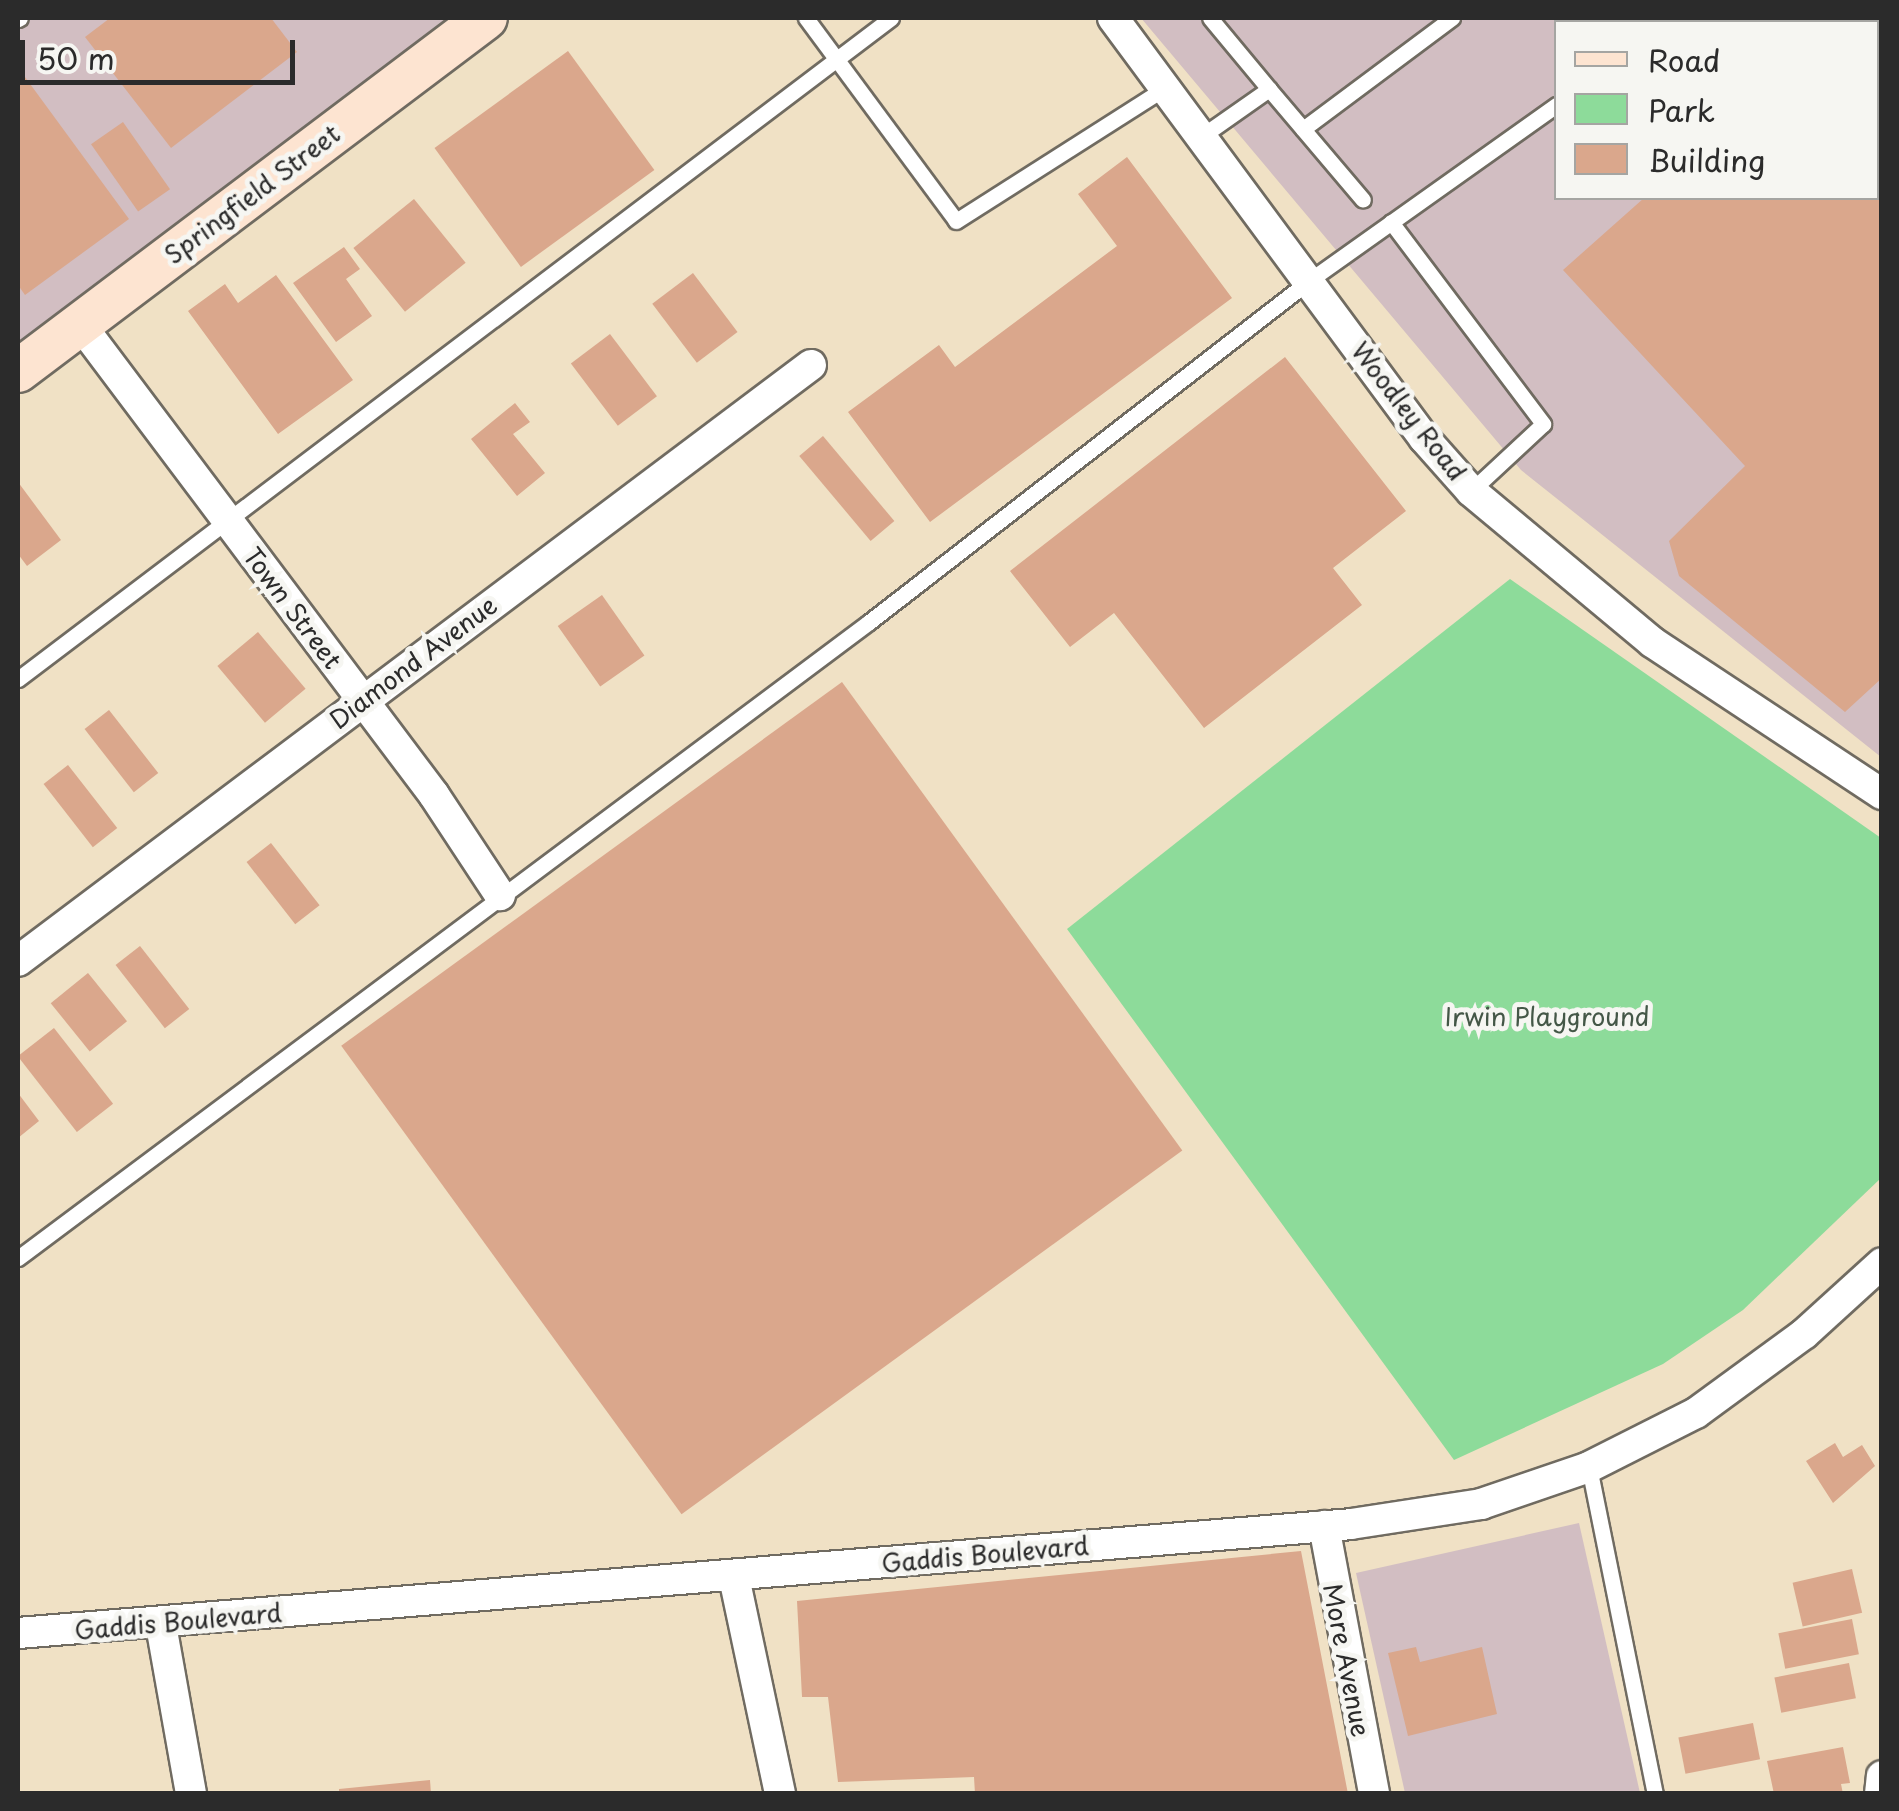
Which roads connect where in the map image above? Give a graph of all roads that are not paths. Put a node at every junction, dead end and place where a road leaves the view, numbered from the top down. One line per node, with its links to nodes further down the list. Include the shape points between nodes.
1 (486, 18): 16 (main road, Springfield Street)
2 (806, 18): 7 (lane)
3 (891, 18): 7 (lane)
4 (1113, 18): 8 (street, Woodley Road)
5 (1210, 18): 9 (lane)
6 (1452, 18): 11 (lane)
7 (835, 60): 8 (lane, via 956,221); 20 (lane)
8 (1165, 88): 12 (street, Woodley Road)
9 (1269, 89): 11 (lane); 12 (lane)
10 (1554, 106): 14 (lane)
11 (1303, 129): 13 (lane)
12 (1202, 136): 15 (street, Woodley Road)
13 (1363, 200)
14 (1391, 222): 15 (lane); 19 (lane, via 1543,424)
15 (1310, 280): 19 (street, Woodley Road, via 1424,438); 24 (lane, via 868,622)
16 (80, 324): 18 (main road, Springfield Street); 20 (street, Town Street)
17 (811, 365): 22 (street, Diamond Avenue)
18 (18, 371)
19 (1471, 491): 23 (street, Woodley Road, via 1652,642)
20 (228, 522): 21 (lane); 22 (street, Town Street)
21 (18, 679)
22 (361, 700): 24 (street, Town Street); 25 (street, Diamond Avenue)
23 (1882, 794)
24 (500, 895): 26 (lane)
25 (18, 961)
26 (18, 1258)
27 (1879, 1272): 28 (street, Gaddis Boulevard, via 1696,1413)
28 (1589, 1467): 29 (street, Gaddis Boulevard, via 1480,1504); 37 (lane)
29 (1324, 1526): 30 (street, Gaddis Boulevard); 36 (street, More Avenue)
30 (734, 1577): 31 (street, Gaddis Boulevard); 35 (street)
31 (161, 1625): 32 (street, Gaddis Boulevard); 34 (street)
32 (18, 1633)
33 (1882, 1776): 38 (street)
34 (192, 1794)
35 (780, 1794)
36 (1374, 1794)
37 (1656, 1794)
38 (1880, 1794)

